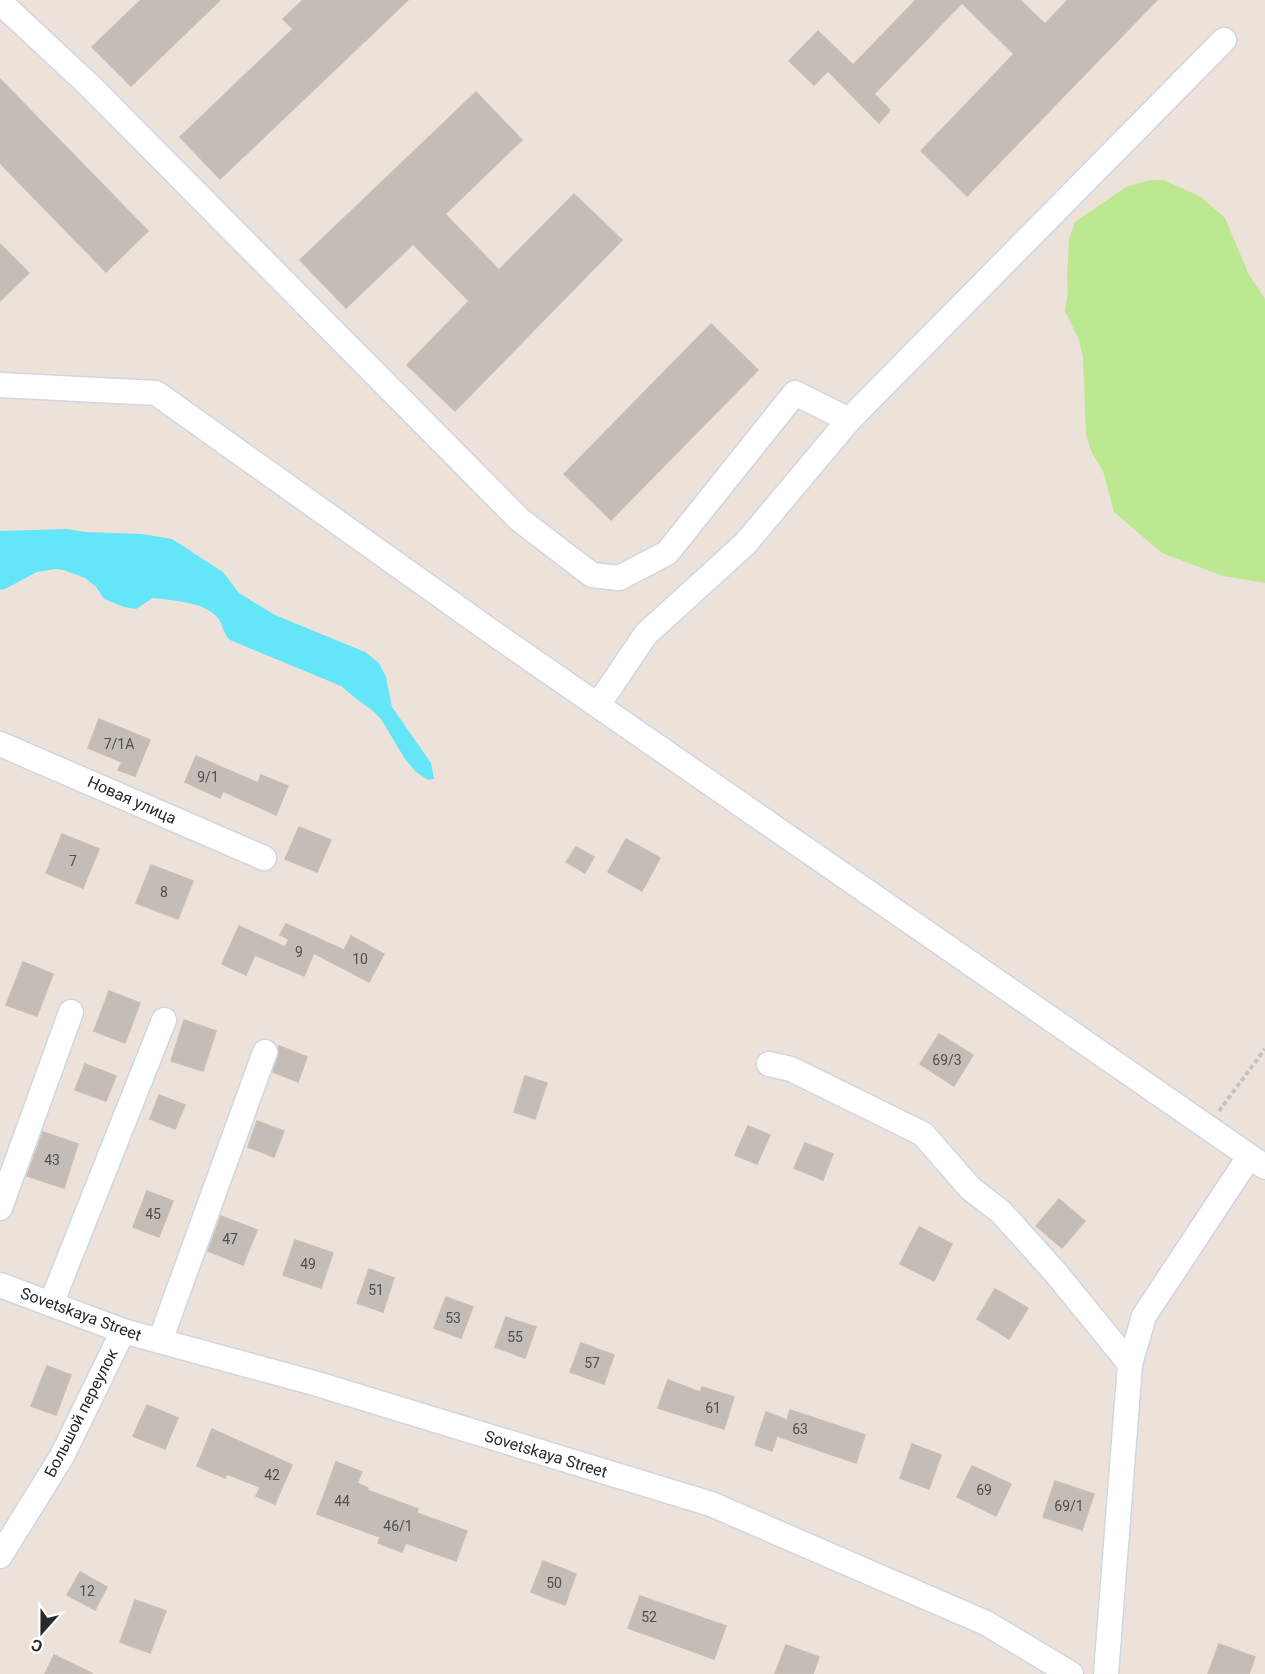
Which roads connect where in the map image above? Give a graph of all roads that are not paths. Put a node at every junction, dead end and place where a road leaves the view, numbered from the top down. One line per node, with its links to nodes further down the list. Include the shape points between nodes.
1 (0, 2): 4 (street, via 90,87 520,520 592,575 619,578 667,554 795,393)
2 (1224, 40): 4 (street)
3 (0, 384): 5 (street, via 156,393)
4 (849, 420): 5 (street, via 746,544 646,634)
5 (598, 705): 12 (street)
6 (0, 744): 7 (street, Новая улица)
7 (264, 858)
8 (71, 1012): 13 (street)
9 (164, 1020): 15 (street)
10 (265, 1052): 17 (street)
11 (769, 1064): 18 (street, via 791,1069 923,1134 970,1188 1001,1212)
12 (1257, 1162): 18 (street, via 1144,1316)
13 (0, 1208)
14 (0, 1285): 15 (street, Sovetskaya Street)
15 (51, 1304): 16 (street, Sovetskaya Street)
16 (123, 1331): 17 (street, Sovetskaya Street); 19 (street, Большой переулок, via 62,1456)
17 (160, 1341): 20 (street, Sovetskaya Street, via 314,1383 711,1504 986,1623)
18 (1130, 1364): 21 (street)
19 (0, 1556)
20 (1071, 1674)
21 (1106, 1674)

